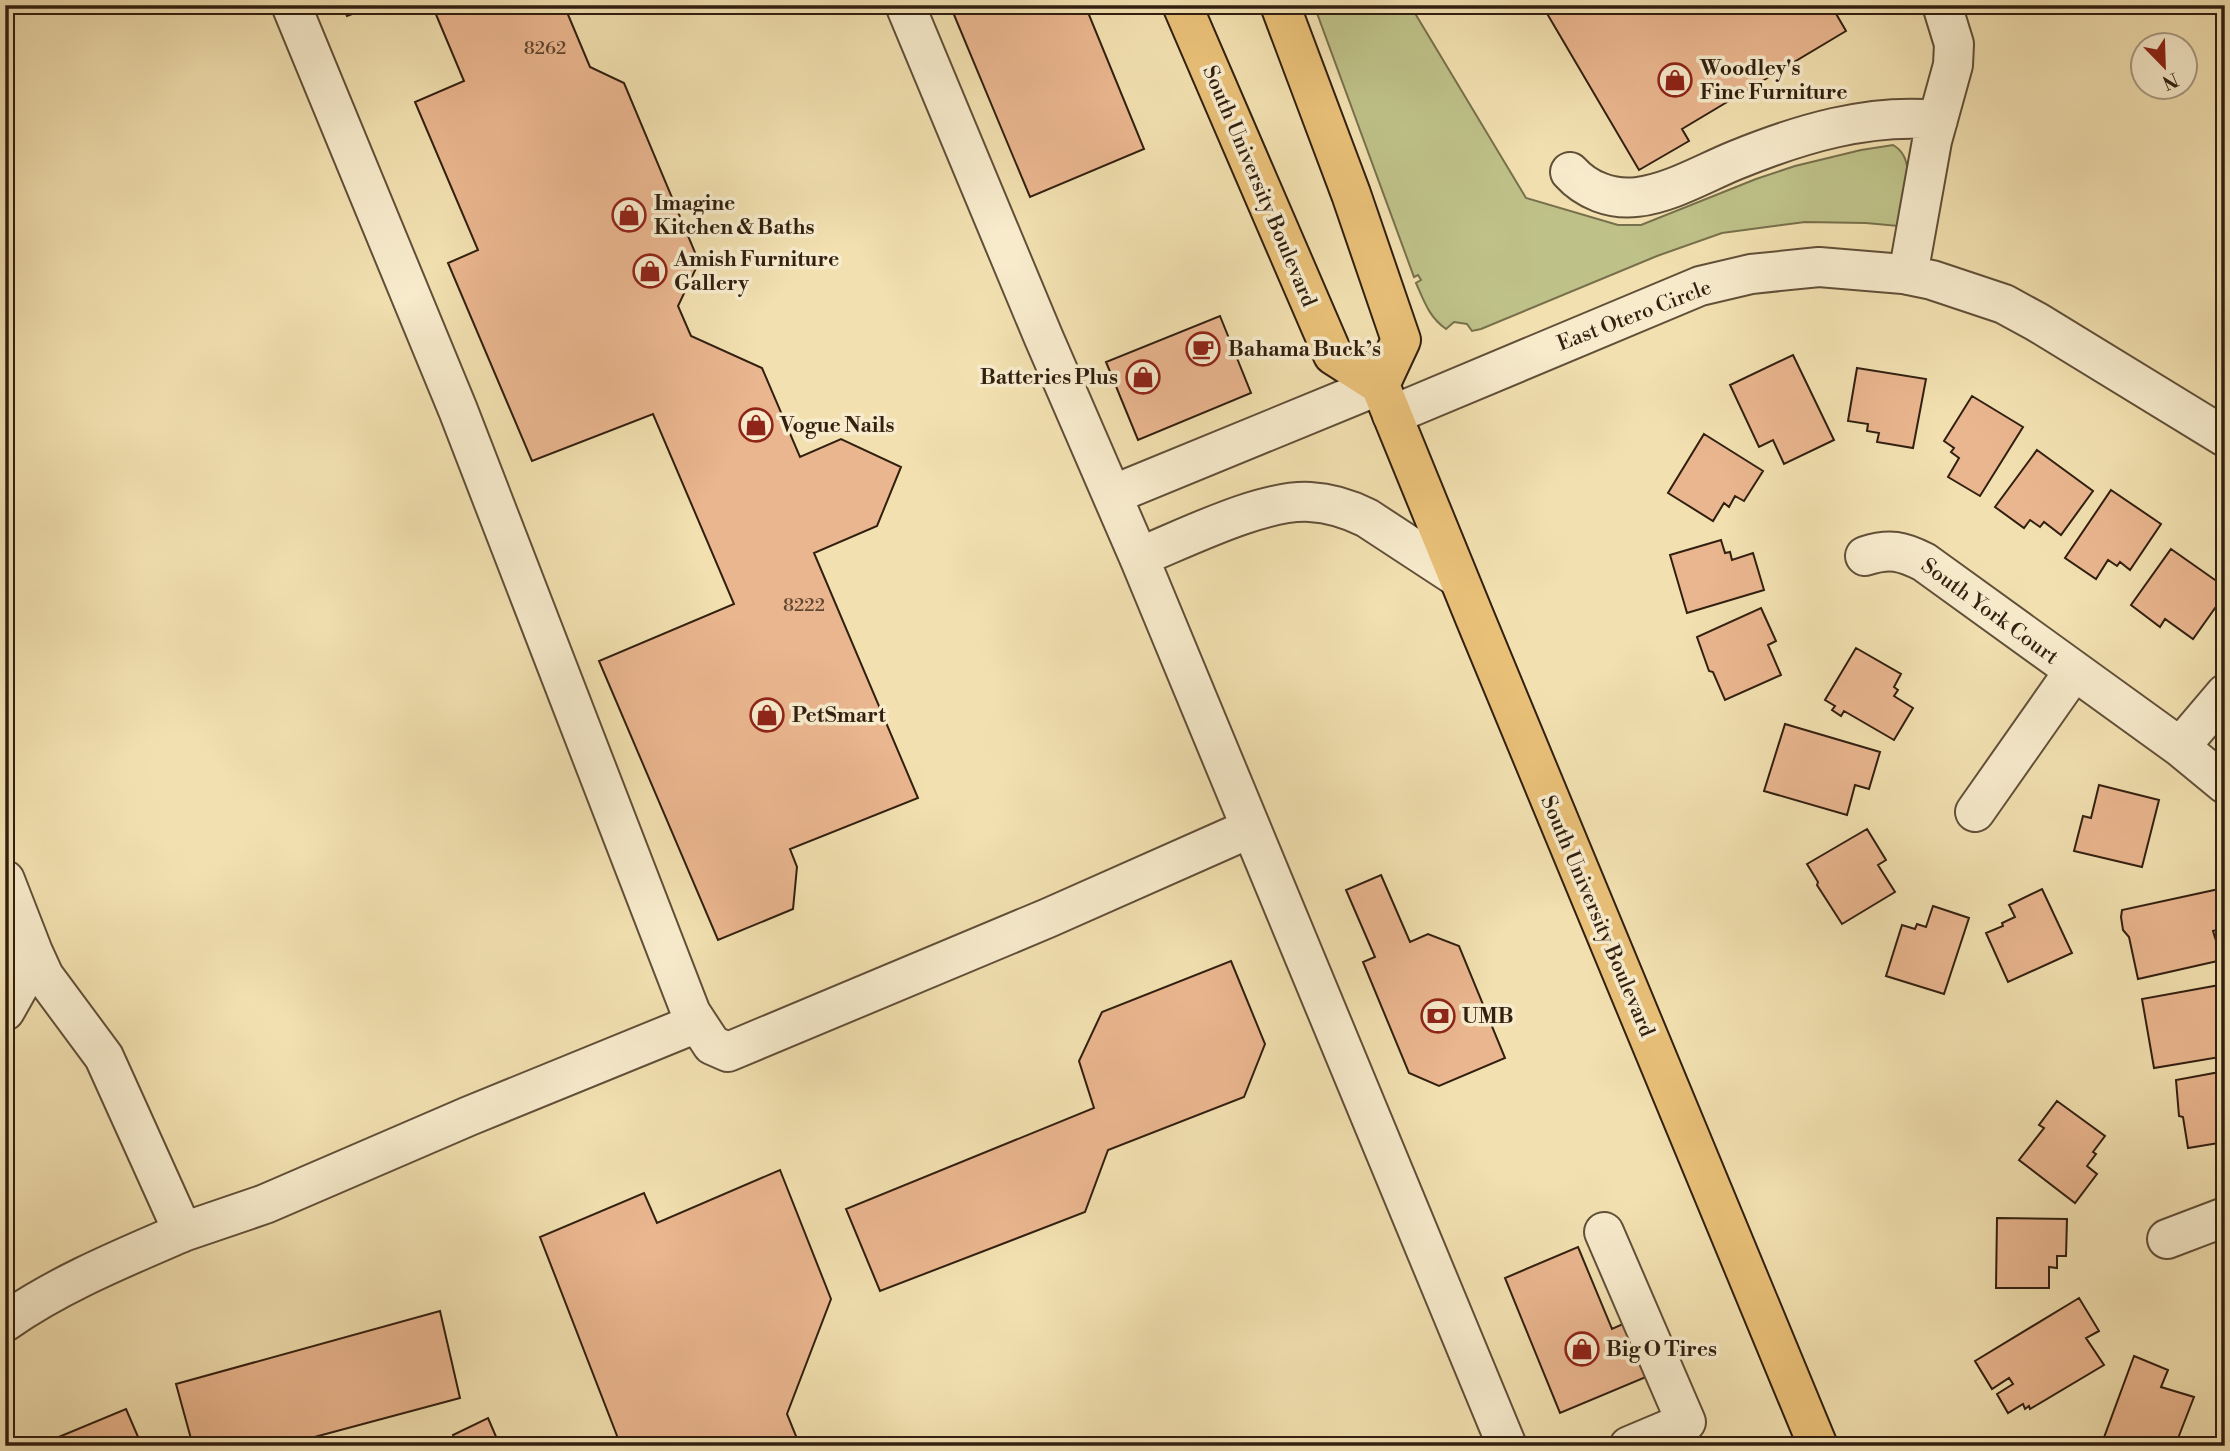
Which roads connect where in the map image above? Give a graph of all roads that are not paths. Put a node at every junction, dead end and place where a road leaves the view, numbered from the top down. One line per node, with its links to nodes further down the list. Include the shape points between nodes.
1 (291, 5): 24 (street, via 458,410)
2 (905, 5): 11 (street)
3 (1182, 5): 9 (main road, South University Boulevard, via 1334,355)
4 (1942, 5): 6 (street, via 1954,55)
5 (1283, 8): 9 (main road, via 1401,340)
6 (1938, 120): 7 (street, via 1895,118 1851,124 1774,146 1635,197 1598,192); 8 (street)
7 (1570, 172)
8 (1908, 275): 9 (street, East Otero Circle, via 1819,267 1751,274 1700,286); 10 (street, East Otero Circle, via 2004,304)
9 (1386, 400): 11 (street, East Otero Circle); 14 (main road, South University Boulevard)
10 (2225, 437)
11 (1112, 495): 13 (street)
12 (1865, 556): 15 (street, South York Court, via 1883,550 1906,553 1924,562)
13 (1139, 557): 14 (street, via 1266,508 1308,501 1367,518); 20 (street)
14 (1457, 577): 32 (main road, South University Boulevard)
15 (2074, 671): 17 (street, South York Court); 19 (street, South York Court)
16 (2225, 694): 17 (street)
17 (2180, 747): 18 (street, South York Court)
18 (2225, 785)
19 (1975, 812)
20 (1251, 828): 24 (street, via 729,1052 712,1045); 30 (street)
21 (5, 880): 22 (street)
22 (33, 953): 23 (street); 27 (street, via 44,976 104,1057)
23 (5, 1011)
24 (698, 1023): 27 (street, via 265,1204)
25 (2225, 1217): 28 (street)
26 (1604, 1232): 31 (street, via 1686,1422)
27 (183, 1233): 29 (street, via 29,1305)
28 (2167, 1239)
29 (5, 1322)
30 (1507, 1446)
31 (1629, 1446)
32 (1818, 1446)

